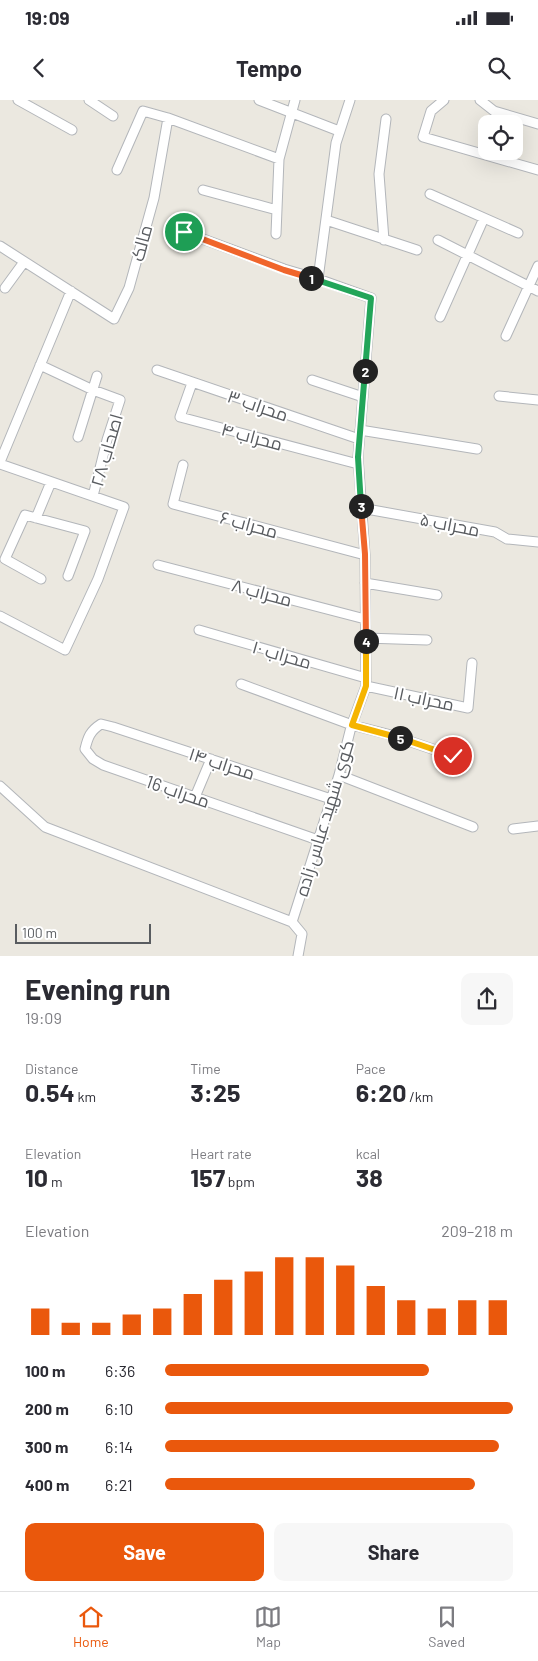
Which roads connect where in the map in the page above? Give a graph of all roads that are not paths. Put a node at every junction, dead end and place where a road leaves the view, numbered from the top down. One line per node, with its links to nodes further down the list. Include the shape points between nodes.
1 (18, 100): 13 (street)
2 (89, 100): 9 (street)
3 (259, 100): 8 (street)
4 (295, 100): 8 (street)
5 (350, 100): 14 (street)
6 (444, 100): 17 (street, via 431,111 423,137)
7 (480, 100): 12 (street, via 494,111)
8 (291, 113): 14 (street); 15 (street)
9 (113, 116)
10 (168, 118): 15 (street); 16 (street, via 143,111); 36 (street, مالک, via 154,198 129,288 114,319)
11 (386, 119): 26 (street, via 379,174)
12 (538, 124)
13 (72, 130)
14 (340, 131): 22 (street)
15 (279, 159): 20 (street)
16 (117, 170)
17 (538, 170)
18 (204, 190): 20 (street)
19 (430, 194): 21 (street)
20 (277, 210): 25 (street)
21 (484, 218): 24 (street); 30 (street)
22 (326, 220): 26 (street); 33 (street)
23 (184, 232): 33 (street, via 284,270)
24 (518, 233)
25 (276, 234)
26 (384, 240): 29 (street)
27 (438, 240): 30 (street)
28 (0, 246): 31 (street, مالک)
29 (417, 250)
30 (468, 254): 34 (street); 38 (street)
31 (24, 262): 35 (street); 36 (street, مالک)
32 (538, 266): 34 (street)
33 (318, 279): 47 (street, کوی شهید عباس زاده, via 371,298)
34 (528, 286): 37 (street); 39 (street)
35 (5, 288)
36 (71, 291): 40 (street)
37 (538, 291)
38 (440, 317)
39 (506, 336)
40 (40, 365): 45 (street, اصحاب ۲۸); 52 (street)
41 (157, 370): 44 (street, محراب ۳)
42 (97, 376): 45 (street)
43 (312, 380): 47 (street)
44 (192, 382): 49 (street, محراب ۳); 53 (street, محراب ۴, via 180,418)
45 (93, 390): 50 (street); 56 (street, اصحاب ۲۸, via 120,400)
46 (499, 396): 48 (street)
47 (363, 397): 49 (street, کوی شهید عباس زاده)
48 (538, 400)
49 (360, 434): 51 (street, محراب ۳); 53 (street, کوی شهید عباس زاده)
50 (78, 437)
51 (477, 449)
52 (0, 463): 55 (street)
53 (358, 464): 57 (street, کوی شهید عباس زاده)
54 (183, 465): 60 (street, محراب ۶, via 173,504)
55 (51, 482): 56 (street); 58 (street)
56 (93, 496): 66 (street, via 124,507 98,580 65,650)
57 (362, 508): 59 (street, محراب ۵, via 494,532 507,539); 60 (street, کوی شهید عباس زاده)
58 (36, 518): 62 (street, via 86,531); 63 (street, via 25,514 6,559)
59 (538, 542)
60 (365, 554): 64 (street, کوی شهید عباس زاده)
61 (158, 565): 67 (street, محراب ۸)
62 (68, 576)
63 (41, 579)
64 (365, 583): 65 (street); 67 (street, کوی شهید عباس زاده)
65 (437, 596)
66 (0, 616)
67 (365, 619): 69 (street, کوی شهید عباس زاده)
68 (198, 630): 72 (street, محراب ۱۰)
69 (366, 638): 70 (street); 72 (street, کوی شهید عباس زاده)
70 (427, 640)
71 (472, 663): 72 (street, محراب ۱۱, via 468,708)
72 (366, 682): 74 (street, کوی شهید عباس زاده)
73 (241, 684): 74 (street)
74 (352, 725): 76 (street); 78 (street, کوی شهید عباس زاده)
75 (113, 727): 77 (street, محراب ۱۴); 80 (street, محراب 16, via 101,724 92,729 85,749 93,759)
76 (453, 756)
77 (212, 759): 80 (street); 81 (street, محراب ۱۴)
78 (338, 775): 81 (street, کوی شهید عباس زاده); 83 (street)
79 (0, 786): 86 (street, via 45,827)
80 (195, 797): 85 (street, محراب 16)
81 (331, 799): 85 (street, کوی شهید عباس زاده)
82 (538, 826): 84 (street)
83 (473, 827)
84 (513, 829)
85 (318, 840): 86 (street, کوی شهید عباس زاده)
86 (292, 922): 87 (street, via 302,934)
87 (298, 956)

